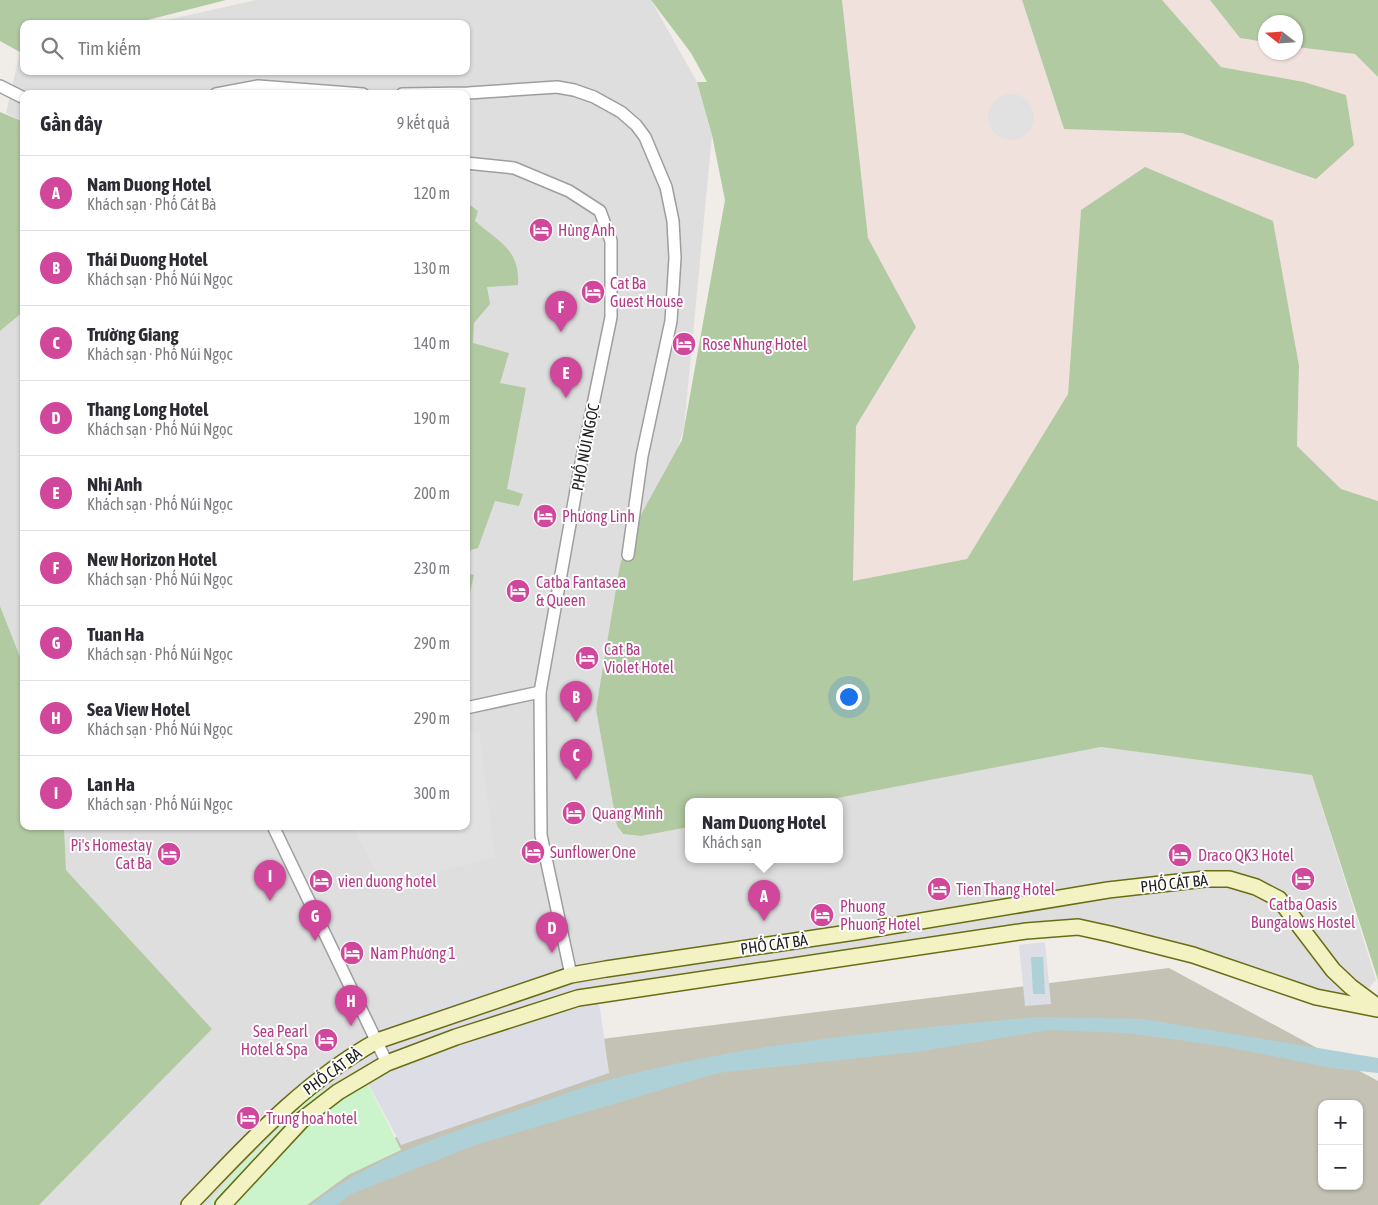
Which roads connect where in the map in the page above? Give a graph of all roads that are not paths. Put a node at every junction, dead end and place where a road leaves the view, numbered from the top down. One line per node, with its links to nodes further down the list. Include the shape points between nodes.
1 (0, 86): 5 (street)
2 (237, 90): 3 (street, via 258,86)
3 (310, 90)
4 (470, 93): 7 (street, via 557,87 594,98 621,112 636,125 666,186 673,221 675,258 671,321 642,456)
5 (20, 96)
6 (470, 163): 8 (street, PHỐ NÚI NGỌC, via 514,168 569,191 600,211 611,241 611,317)
7 (628, 555)
8 (540, 692): 9 (street); 13 (street, PHỐ NÚI NGỌC, via 541,834)
9 (470, 707)
10 (275, 830): 16 (street)
11 (855, 932): 12 (main road); 13 (main road, PHỐ CÁT BÀ); 15 (main road, PHỐ CÁT BÀ, via 1108,890 1229,879 1256,887 1278,899 1333,970)
12 (858, 957): 14 (main road, PHỐ CÁT BÀ); 15 (main road, PHỐ CÁT BÀ, via 1026,931 1078,927 1193,955 1316,997)
13 (571, 975): 14 (main road); 16 (main road, PHỐ CÁT BÀ)
14 (578, 998): 17 (main road, PHỐ CÁT BÀ, via 456,1037)
15 (1378, 1008)
16 (377, 1041): 17 (street); 18 (main road, PHỐ CÁT BÀ, via 348,1057 288,1105)
17 (387, 1064): 19 (main road, PHỐ CÁT BÀ, via 338,1092 303,1119)
18 (189, 1205)
19 (223, 1205)

